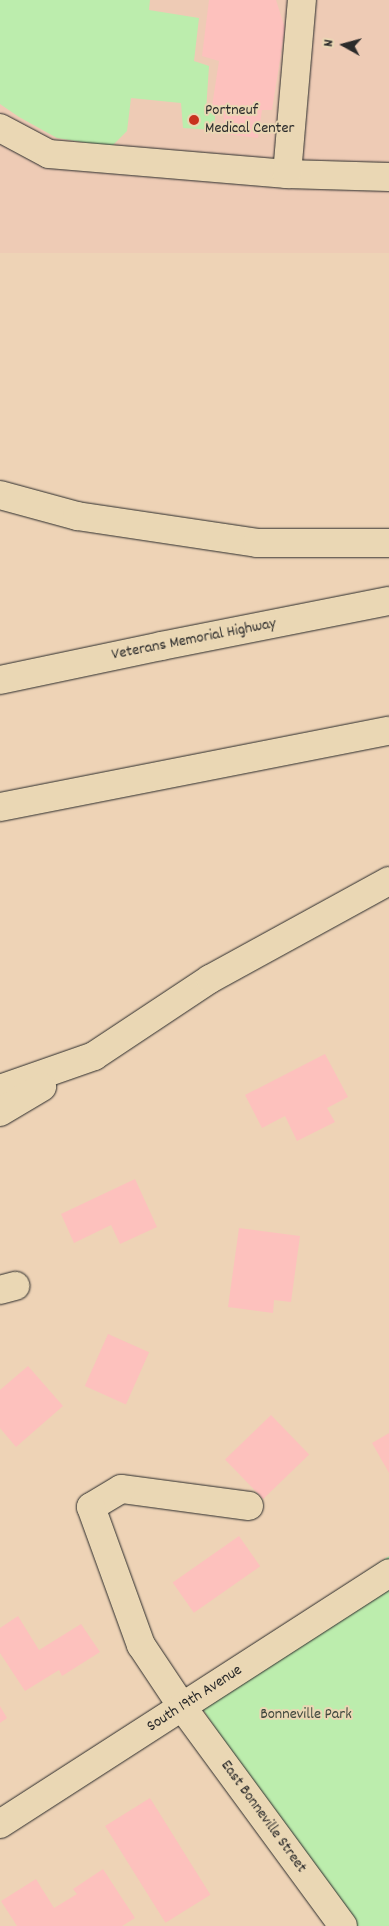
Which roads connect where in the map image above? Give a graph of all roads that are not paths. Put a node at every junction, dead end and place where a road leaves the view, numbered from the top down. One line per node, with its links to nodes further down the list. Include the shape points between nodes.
1 (302, 0): 4 (main road)
2 (0, 128): 4 (main road, via 50,154)
3 (387, 170): 4 (main road)
4 (287, 174)
5 (0, 495): 6 (main road, via 77,516 257,542)
6 (389, 543)
7 (389, 601): 8 (main road, Veterans Memorial Highway)
8 (0, 680)
9 (389, 731): 10 (main road)
10 (0, 808)
11 (389, 881): 12 (main road, via 210,979)
12 (94, 1056): 13 (main road); 14 (main road)
13 (0, 1089)
14 (0, 1112)
15 (249, 1506): 17 (main road, East Bonneville Street, via 121,1489 91,1508 141,1645)
16 (389, 1573): 17 (main road, South 19th Avenue)
17 (183, 1708): 18 (main road, South 19th Avenue); 19 (main road, East Bonneville Street)
18 (0, 1824)
19 (343, 1926)

